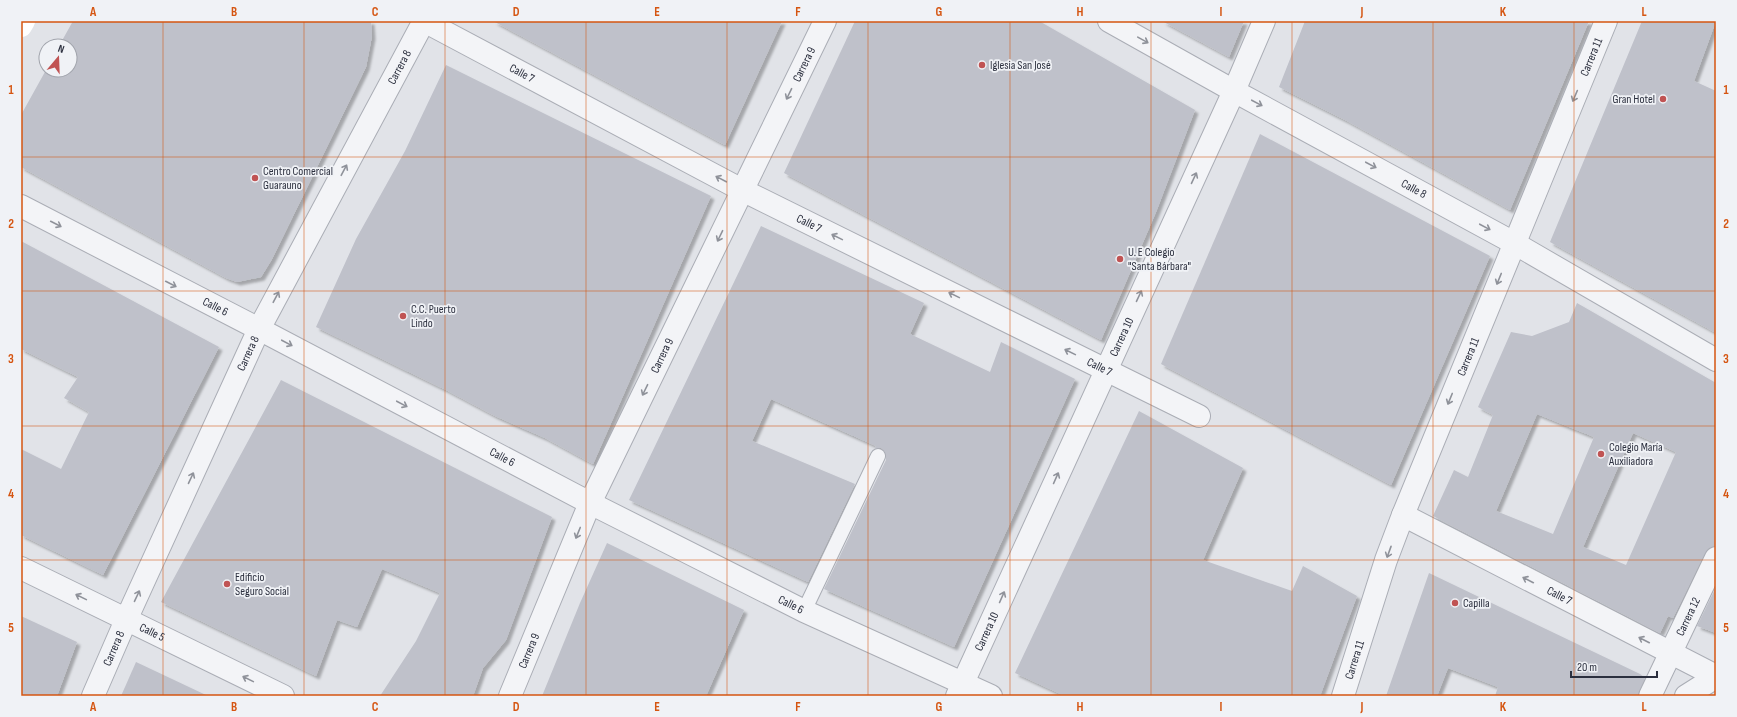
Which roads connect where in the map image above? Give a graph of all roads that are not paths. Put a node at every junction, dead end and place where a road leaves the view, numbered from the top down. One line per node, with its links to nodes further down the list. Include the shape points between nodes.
1 (24, 21): 7 (street)
2 (424, 21): 9 (street, Calle 7, one-way to 2); 12 (street, Carrera 8, one-way to 2)
3 (825, 21): 9 (street, Carrera 9, one-way to 9)
4 (1109, 21): 8 (street, Calle 8, one-way to 8)
5 (1264, 21): 8 (street, Carrera 10)
6 (1606, 21): 11 (street, Carrera 11, one-way to 11)
7 (21, 26)
8 (1234, 91): 11 (street, Calle 8, one-way to 11); 14 (street, Carrera 10, one-way to 8)
9 (742, 190): 14 (street, Calle 7, one-way to 9); 17 (street, Carrera 9, one-way to 17)
10 (21, 206): 12 (street, Calle 6, one-way to 12)
11 (1514, 243): 13 (street, Calle 8); 18 (street, Carrera 11, one-way to 18)
12 (259, 329): 17 (street, Calle 6, one-way to 17); 22 (street, Carrera 8, one-way to 12)
13 (1716, 360)
14 (1105, 369): 15 (street, Calle 7); 25 (street, Carrera 10, one-way to 14)
15 (1199, 416)
16 (878, 456): 21 (lane)
17 (590, 503): 21 (street, Calle 6); 28 (street, Carrera 9, one-way to 28)
18 (1403, 515): 23 (street, Calle 7, one-way to 18); 30 (street, Carrera 11, one-way to 30)
19 (1716, 558): 23 (street, Carrera 12)
20 (21, 568): 22 (street, Calle 5, one-way to 20)
21 (804, 611): 25 (street, Calle 6)
22 (126, 620): 26 (street, Carrera 8); 27 (street, Calle 5, one-way to 22)
23 (1670, 653): 24 (street, Calle 7); 31 (street, Carrera 12)
24 (1716, 676): 32 (street)
25 (960, 690): 29 (street, Calle 6)
26 (93, 696)
27 (283, 696)
28 (510, 696)
29 (991, 696)
30 (1343, 696)
31 (1650, 696)
32 (1686, 696)

